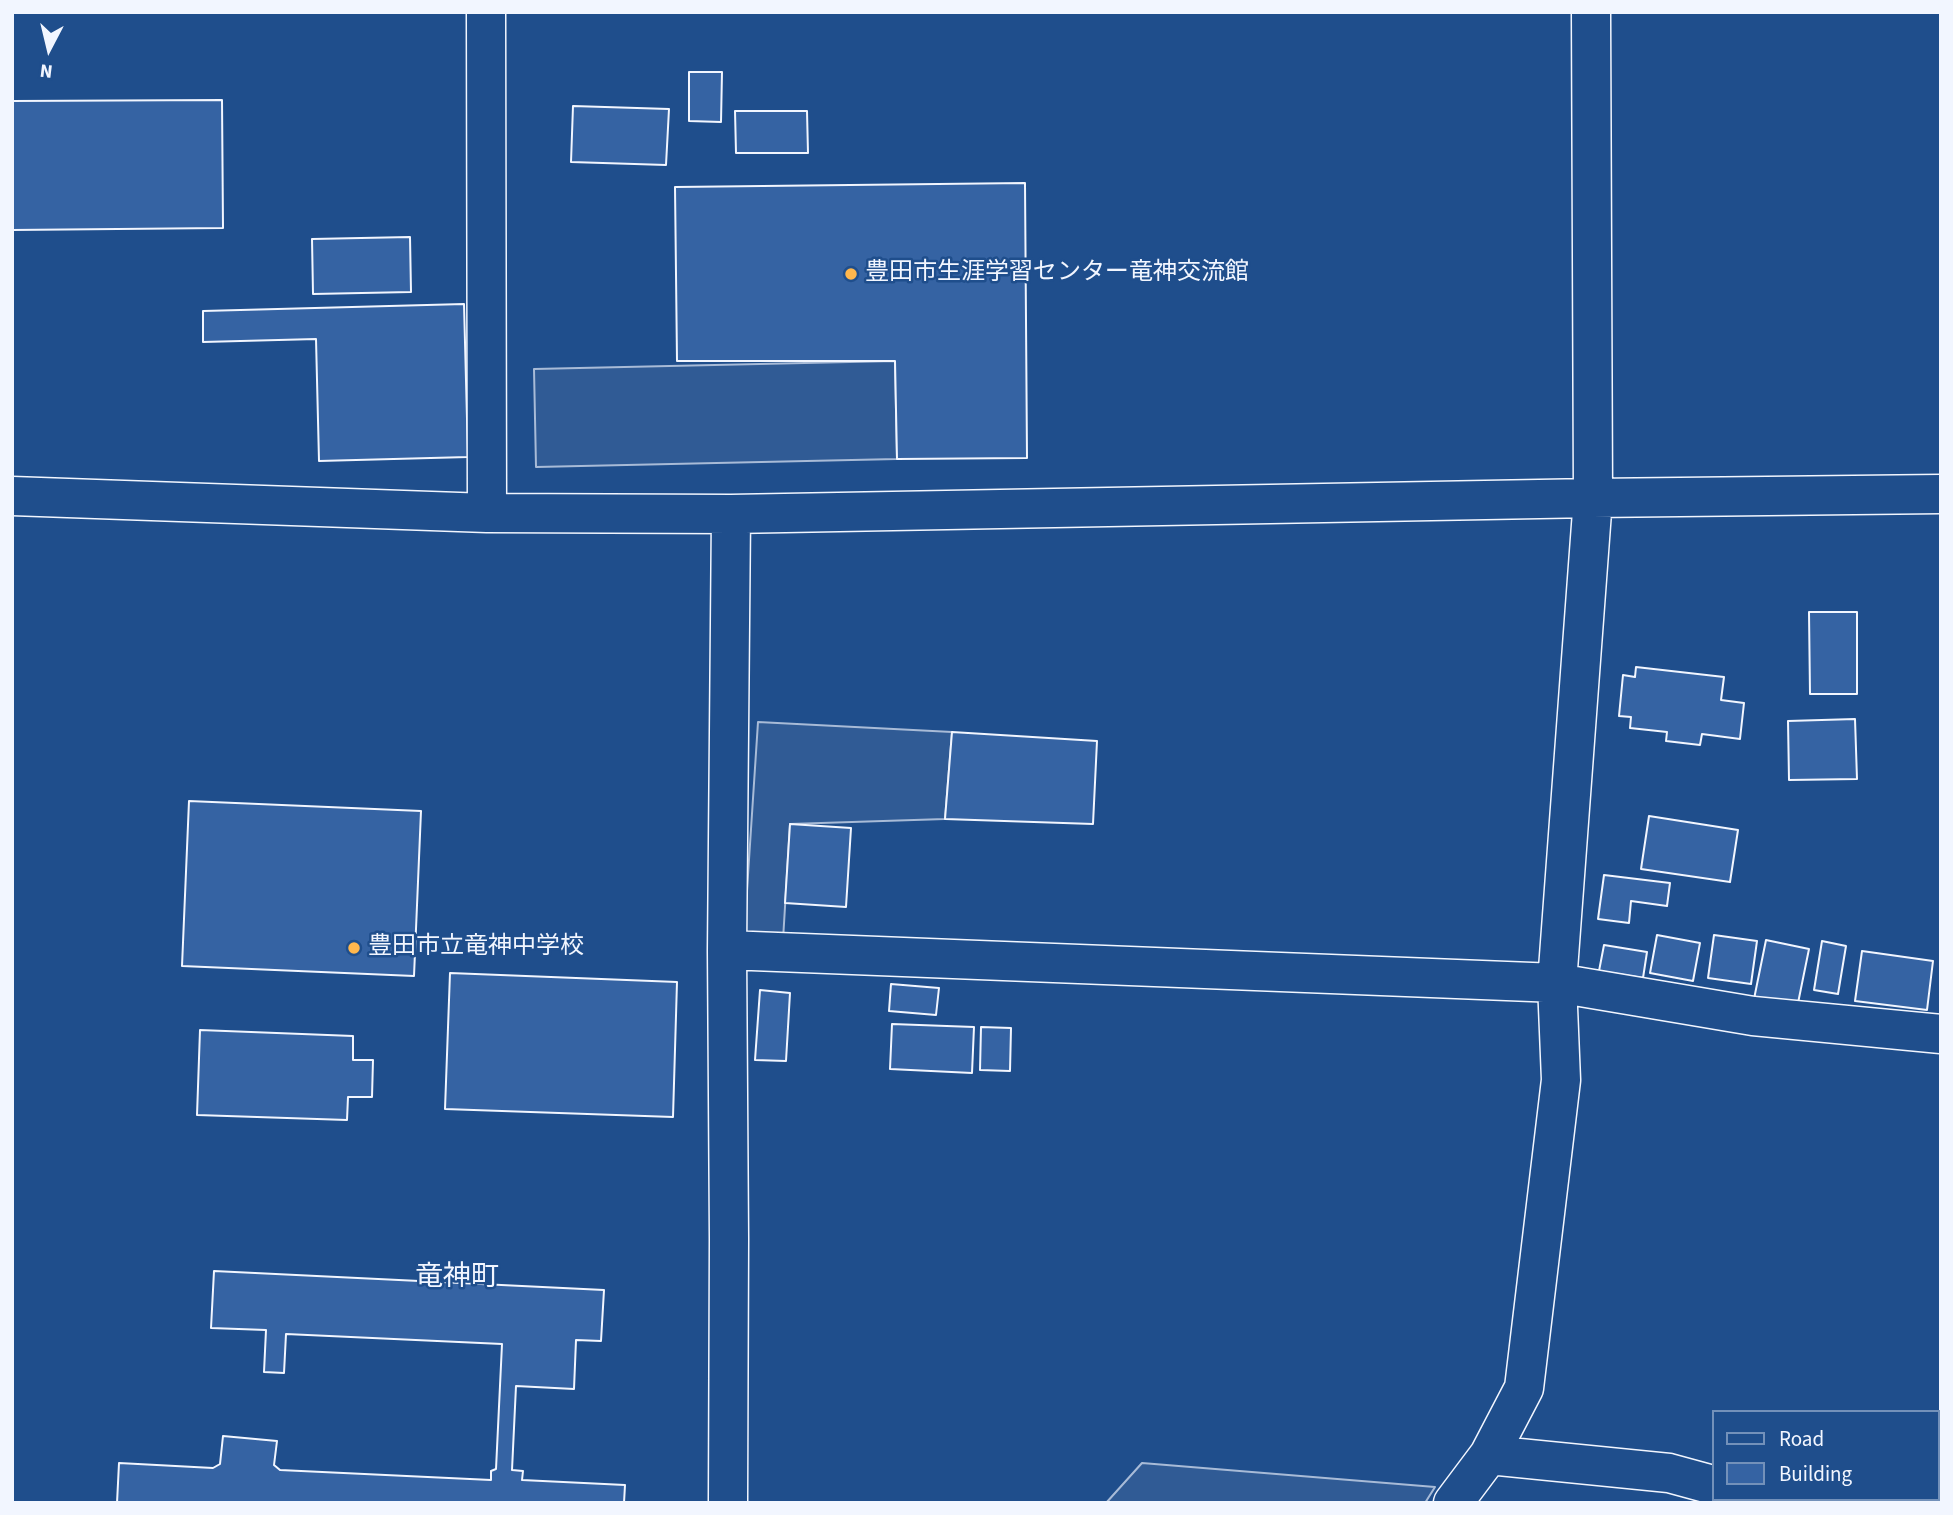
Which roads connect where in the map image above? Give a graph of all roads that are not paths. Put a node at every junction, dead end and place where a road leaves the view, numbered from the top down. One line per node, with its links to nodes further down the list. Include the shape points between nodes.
1 (486, 12): 6 (street)
2 (1591, 12): 5 (street)
3 (1941, 494): 5 (street)
4 (12, 495): 6 (street)
5 (1593, 498): 7 (street); 9 (street)
6 (487, 513): 7 (street)
7 (731, 514): 8 (street)
8 (727, 950): 9 (street); 13 (street)
9 (1557, 982): 10 (street, via 1754,1016); 11 (street, via 1561,1080 1524,1388)
10 (1941, 1034)
11 (1489, 1455): 12 (street, via 1669,1474); 14 (street)
12 (1712, 1485)
13 (729, 1503)
14 (1453, 1503)

